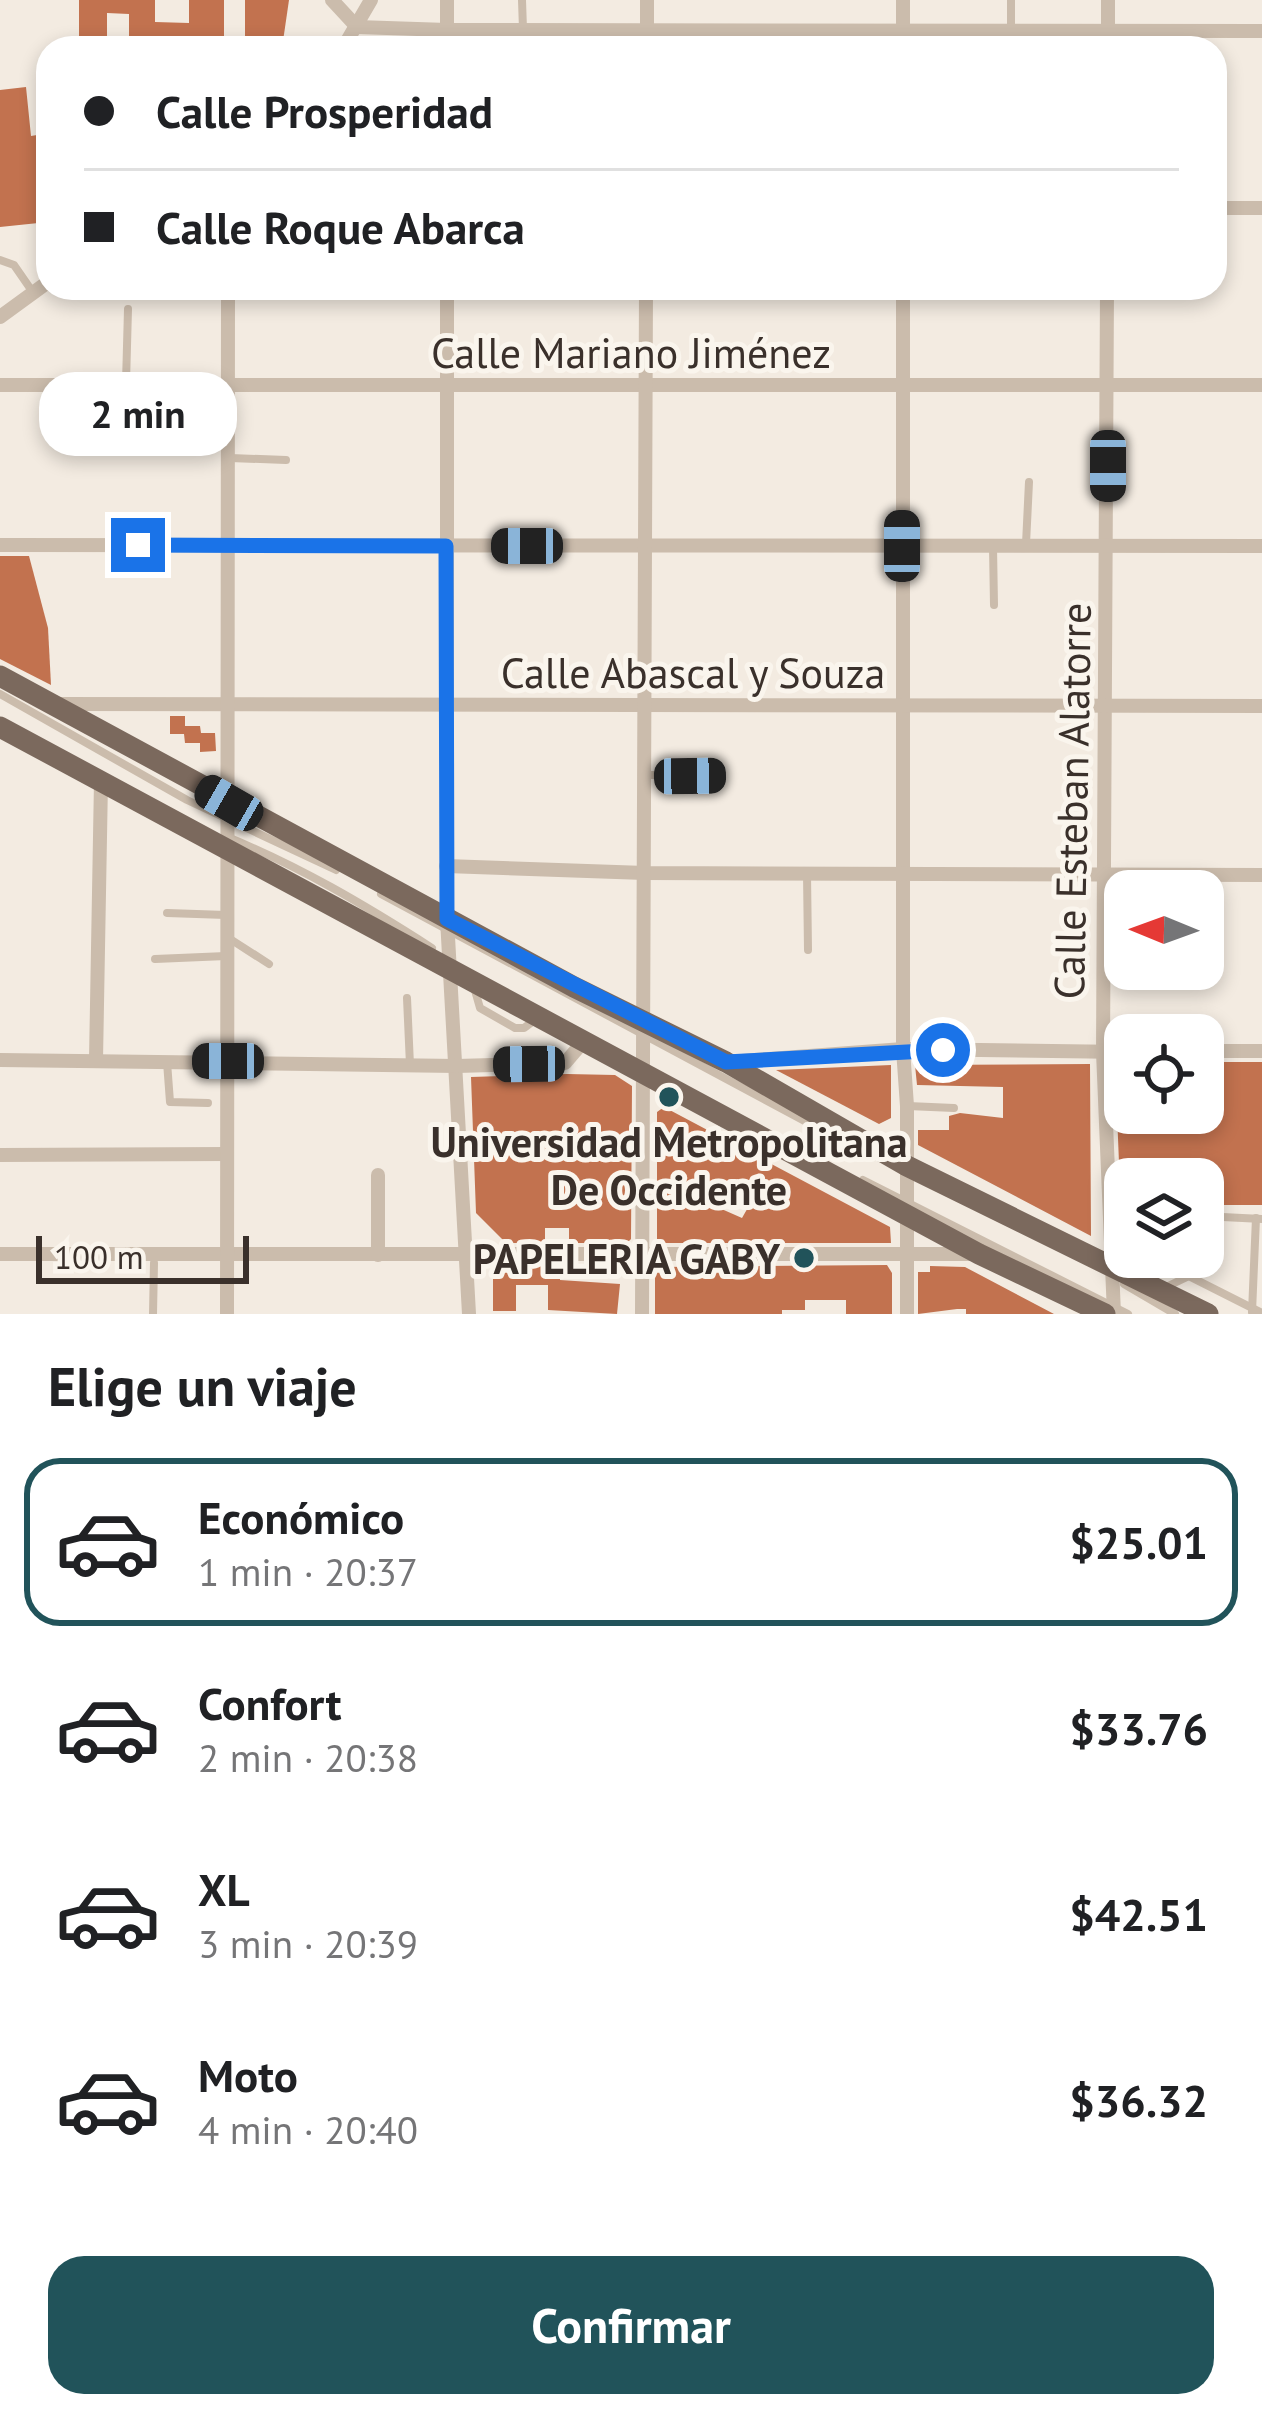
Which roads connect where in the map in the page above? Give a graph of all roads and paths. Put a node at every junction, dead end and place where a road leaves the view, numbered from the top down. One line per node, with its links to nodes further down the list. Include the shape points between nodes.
1 (332, 0): 10 (street)
2 (371, 0): 10 (street)
3 (447, 0): 11 (street)
4 (522, 0): 12 (lane)
5 (647, 0): 13 (street)
6 (903, 0): 14 (street)
7 (1011, 0): 15 (lane)
8 (1108, 0): 16 (street)
9 (1262, 19): 17 (street)
10 (357, 27): 11 (street); 18 (street)
11 (447, 30): 12 (street); 19 (street)
12 (523, 30): 13 (street)
13 (647, 31): 14 (street); 20 (street)
14 (903, 31): 15 (street); 21 (street)
15 (1011, 31): 16 (street)
16 (1108, 31): 17 (street); 22 (street)
17 (1262, 31)
18 (351, 36)
19 (447, 36)
20 (647, 36)
21 (903, 36)
22 (1108, 36)
23 (1227, 208): 24 (street)
24 (1262, 208)
25 (0, 260): 27 (lane, via 14,265)
26 (36, 290): 27 (street)
27 (33, 292): 34 (street)
28 (227, 300): 37 (street)
29 (447, 300): 38 (street)
30 (646, 300): 39 (street)
31 (903, 300): 40 (street)
32 (1107, 300): 41 (street, Calle Esteban Alatorre)
33 (128, 309): 36 (lane)
34 (0, 316)
35 (0, 385): 36 (street, Calle Mariano Jiménez)
36 (126, 385): 37 (street, Calle Mariano Jiménez)
37 (228, 385): 38 (street, Calle Mariano Jiménez); 43 (street)
38 (447, 385): 39 (street, Calle Mariano Jiménez); 48 (street)
39 (646, 385): 40 (street, Calle Mariano Jiménez); 49 (street)
40 (903, 385): 41 (street, Calle Mariano Jiménez); 50 (street)
41 (1107, 385): 42 (street, Calle Mariano Jiménez); 53 (street, Calle Esteban Alatorre)
42 (1262, 386)
43 (229, 458): 44 (lane); 47 (street)
44 (286, 460)
45 (1028, 482): 52 (lane)
46 (0, 544): 47 (street)
47 (230, 545): 48 (street); 60 (street)
48 (446, 546): 49 (street); 61 (street)
49 (648, 546): 50 (street); 59 (street)
50 (902, 546): 51 (street); 62 (street)
51 (993, 546): 52 (street); 55 (lane)
52 (1026, 546): 53 (street)
53 (1108, 546): 54 (street); 63 (street, Calle Esteban Alatorre)
54 (1262, 546)
55 (994, 605)
56 (0, 676): 58 (main road)
57 (0, 694): 69 (lane, via 89,747)
58 (53, 704): 60 (street, Calle Abascal y Souza); 69 (main road)
59 (645, 704): 61 (street, Calle Abascal y Souza); 62 (street, Calle Abascal y Souza); 66 (street)
60 (229, 705): 61 (street, Calle Abascal y Souza); 69 (street)
61 (446, 705): 71 (street)
62 (903, 705): 63 (street, Calle Abascal y Souza); 75 (street)
63 (1105, 705): 64 (street, Calle Abascal y Souza); 72 (street, Calle Esteban Alatorre)
64 (1262, 706)
65 (0, 723): 68 (main road); 70 (lane)
66 (645, 775): 67 (lane); 73 (street)
67 (721, 775)
68 (101, 781): 70 (main road); 96 (street)
69 (229, 811): 70 (street); 81 (main road)
70 (228, 845): 80 (street); 87 (main road)
71 (446, 866): 73 (street); 81 (street)
72 (1104, 870)
73 (645, 873): 74 (street); 89 (street)
74 (806, 873): 75 (street); 83 (lane)
75 (903, 873): 76 (street); 91 (street)
76 (1104, 874): 94 (street, Calle Esteban Alatorre)
77 (1224, 875): 78 (street)
78 (1262, 875)
79 (167, 913): 80 (lane)
80 (227, 915): 82 (street)
81 (448, 925): 87 (street); 89 (main road)
82 (227, 938): 84 (street); 86 (lane)
83 (808, 950)
84 (227, 956): 85 (lane); 98 (street)
85 (155, 959)
86 (269, 964)
87 (452, 966): 90 (main road); 101 (street); 102 (lane)
88 (407, 998): 100 (lane)
89 (643, 1030): 99 (main road); 102 (street); 109 (lane)
90 (583, 1042): 101 (street, via 565,1063); 102 (main road)
91 (903, 1049): 94 (street); 99 (street); 104 (street)
92 (1224, 1051): 93 (street)
93 (1262, 1051)
94 (1103, 1052): 108 (street, Calle Esteban Alatorre)
95 (0, 1060): 96 (street)
96 (95, 1060): 97 (street)
97 (167, 1060): 98 (street); 103 (lane, via 170,1102)
98 (228, 1061): 100 (street); 106 (street)
99 (726, 1062): 109 (main road)
100 (410, 1064): 101 (street)
101 (457, 1066): 119 (street)
102 (644, 1068): 111 (main road); 120 (street)
103 (208, 1103)
104 (907, 1106): 105 (lane); 109 (street)
105 (954, 1108)
106 (227, 1154): 107 (street); 115 (street)
107 (0, 1155)
108 (1111, 1158)
109 (905, 1170): 111 (street); 122 (main road)
110 (378, 1175): 117 (street)
111 (905, 1207): 116 (main road); 118 (street); 129 (lane)
112 (1224, 1217): 113 (lane)
113 (1259, 1218): 130 (lane)
114 (0, 1254): 115 (street)
115 (227, 1254): 117 (street); 132 (street)
116 (979, 1254): 118 (street); 129 (main road)
117 (378, 1255): 119 (street)
118 (906, 1255): 120 (street); 135 (street)
119 (466, 1256): 120 (street); 133 (street)
120 (643, 1256): 134 (street)
121 (154, 1263): 131 (lane)
122 (1104, 1267)
123 (1111, 1278): 129 (street, Calle Esteban Alatorre)
124 (1122, 1278): 137 (lane)
125 (1131, 1278): 128 (main road)
126 (1185, 1278): 128 (lane)
127 (1189, 1278): 130 (lane)
128 (1161, 1290): 138 (main road)
129 (1111, 1311): 136 (lane)
130 (1255, 1312)
131 (153, 1314)
132 (226, 1314)
133 (470, 1314)
134 (643, 1314)
135 (907, 1314)
136 (1128, 1314)
137 (1174, 1314)
138 (1208, 1314)

